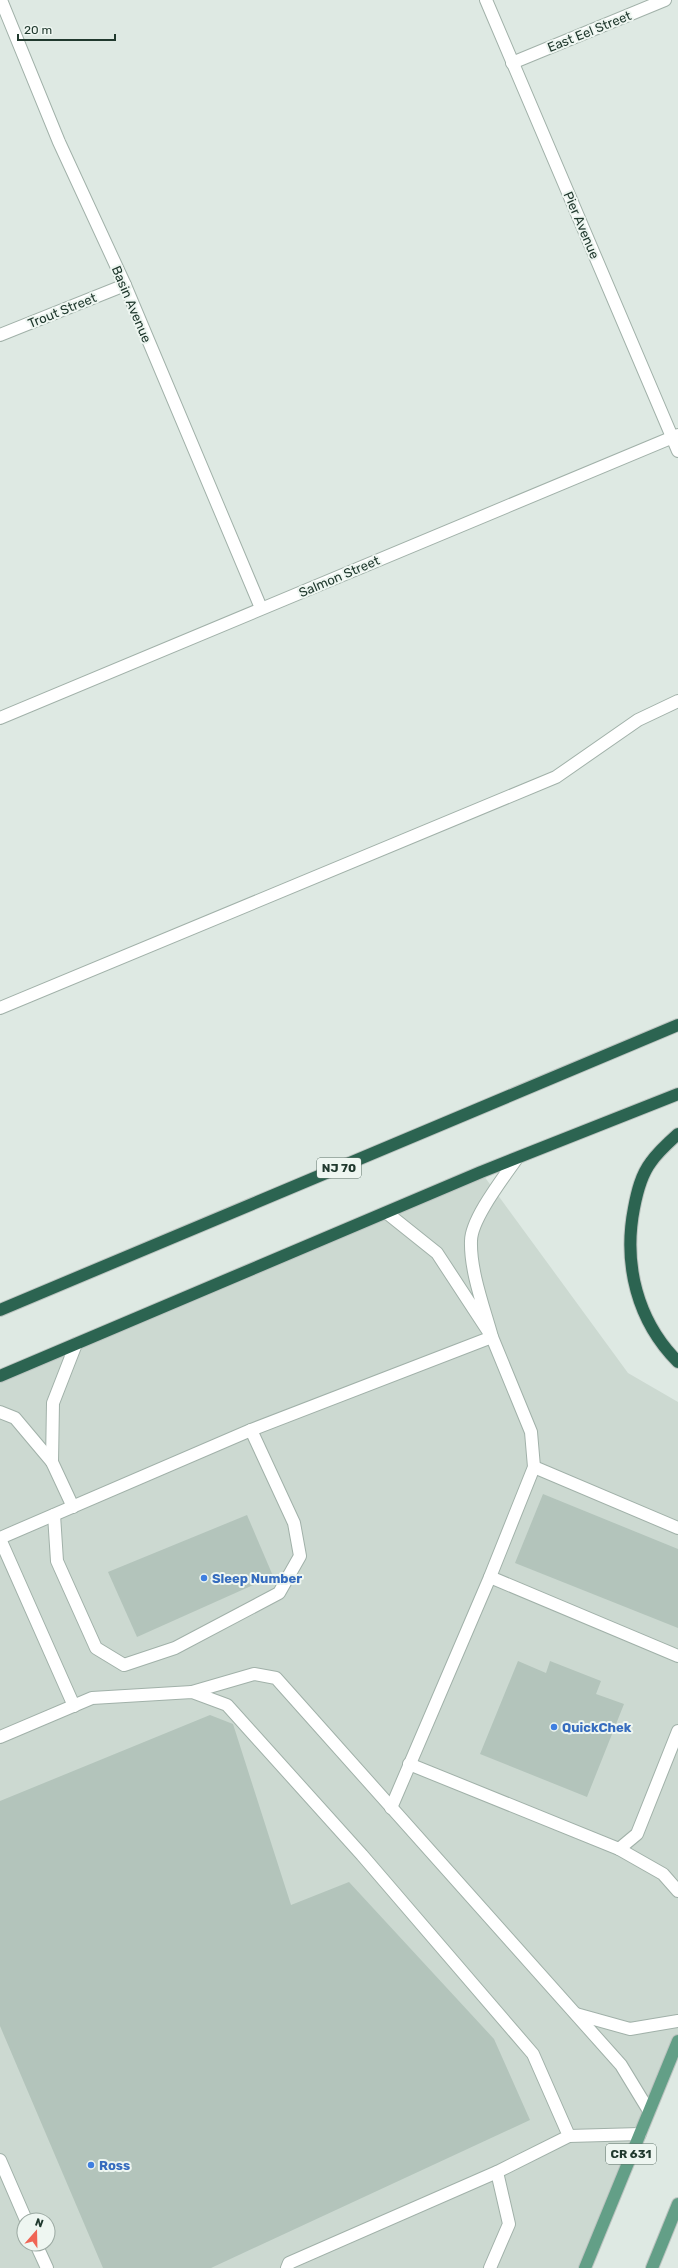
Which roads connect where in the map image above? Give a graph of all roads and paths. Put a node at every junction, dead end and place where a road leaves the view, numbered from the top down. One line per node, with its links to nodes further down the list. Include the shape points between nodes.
1 (1, 0): 5 (street, Basin Avenue, via 59,142)
2 (486, 0): 4 (street, Pier Avenue)
3 (665, 0): 4 (street, East Eel Street)
4 (512, 62): 7 (street, Pier Avenue)
5 (125, 285): 6 (street, Trout Street); 9 (street, Basin Avenue)
6 (0, 335)
7 (675, 436): 8 (street, Pier Avenue); 9 (street, Salmon Street)
8 (678, 451)
9 (261, 608): 11 (street, Salmon Street)
10 (678, 701): 12 (street, via 638,720 556,777)
11 (0, 718)
12 (0, 1008)
13 (678, 1025): 18 (highway, NJ 70)
14 (678, 1094): 16 (highway)
15 (678, 1134): 21 (highway, via 650,1162 638,1189 631,1223 630,1251 633,1280 642,1307 655,1335)
16 (517, 1158): 17 (highway); 19 (street, via 483,1207 471,1240 476,1278)
17 (387, 1213): 19 (street, via 437,1254); 20 (highway)
18 (0, 1310)
19 (492, 1337): 24 (street); 26 (street, via 531,1432)
20 (76, 1344): 22 (highway); 25 (street, via 53,1402)
21 (678, 1362)
22 (0, 1376)
23 (0, 1412): 25 (street, via 15,1418)
24 (251, 1430): 27 (street); 28 (street, via 294,1523 300,1556 279,1593 175,1648 124,1665 96,1648 57,1561)
25 (52, 1462): 27 (street)
26 (534, 1467): 29 (street); 31 (street)
27 (73, 1507): 28 (street)
28 (54, 1515): 30 (street)
29 (678, 1528)
30 (0, 1539): 34 (street)
31 (490, 1577): 32 (street); 37 (street)
32 (678, 1656)
33 (192, 1692): 34 (street, via 92,1698); 38 (street, via 254,1674 276,1678); 46 (street, via 227,1706 362,1855 533,2054)
34 (74, 1706): 36 (street)
35 (678, 1731): 39 (street, via 637,1834)
36 (0, 1738)
37 (410, 1764): 38 (street); 39 (street)
38 (391, 1808): 41 (street)
39 (619, 1849): 40 (street, via 663,1874)
40 (678, 1891)
41 (576, 2014): 42 (street, via 630,2029); 44 (street, via 621,2065)
42 (678, 2021)
43 (678, 2040): 44 (main road, CR 631)
44 (649, 2111): 45 (main road, CR 631)
45 (640, 2134): 46 (street); 55 (main road, CR 631)
46 (569, 2136): 48 (street)
47 (0, 2160): 50 (street)
48 (497, 2172): 53 (street, via 289,2263); 54 (street, via 509,2224)
49 (678, 2204): 56 (main road)
50 (23, 2212)
51 (40, 2252): 52 (street)
52 (47, 2268)
53 (287, 2268)
54 (490, 2268)
55 (585, 2268)
56 (652, 2268)

